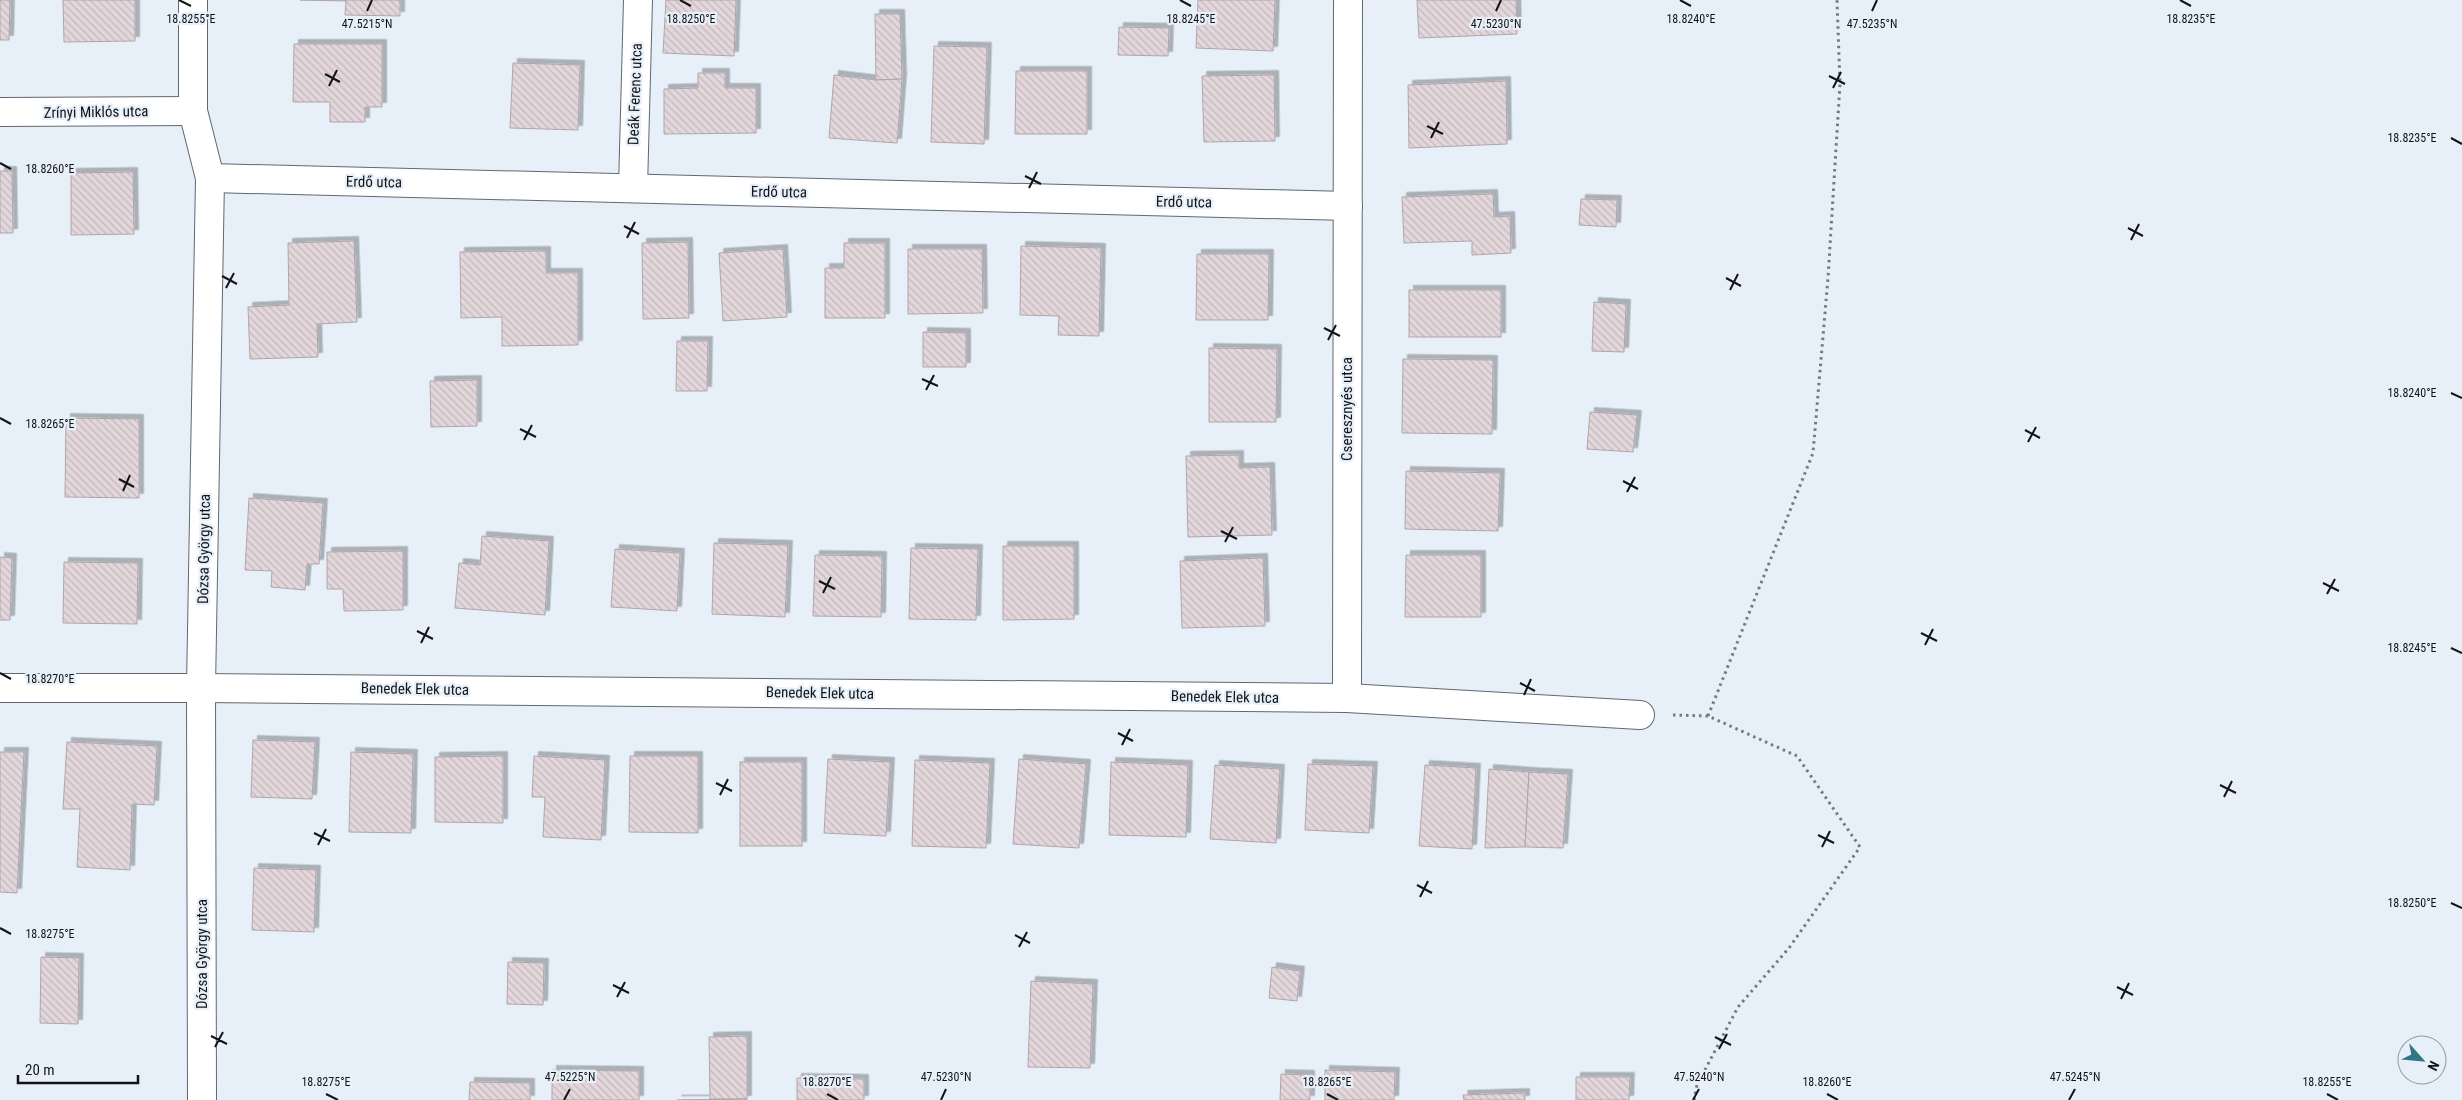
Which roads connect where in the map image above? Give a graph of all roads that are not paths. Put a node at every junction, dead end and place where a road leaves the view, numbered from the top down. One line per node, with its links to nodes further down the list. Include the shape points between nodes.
1 (194, 0): 4 (street, Dózsa György utca)
2 (638, 0): 7 (street, Deák Ferenc utca)
3 (1348, 0): 8 (street, Cseresznyés utca)
4 (193, 111): 5 (street, Zrínyi Miklós utca); 6 (street, Dózsa György utca)
5 (0, 112)
6 (210, 178): 7 (street, Erdő utca); 10 (street, Dózsa György utca)
7 (633, 188): 8 (street, Erdő utca)
8 (1348, 206): 11 (street, Cseresznyés utca)
9 (0, 688): 10 (street, Benedek Elek utca)
10 (201, 688): 11 (street, Benedek Elek utca); 13 (street, Dózsa György utca)
11 (1347, 698): 12 (street, Benedek Elek utca)
12 (1640, 714)
13 (202, 1100)

